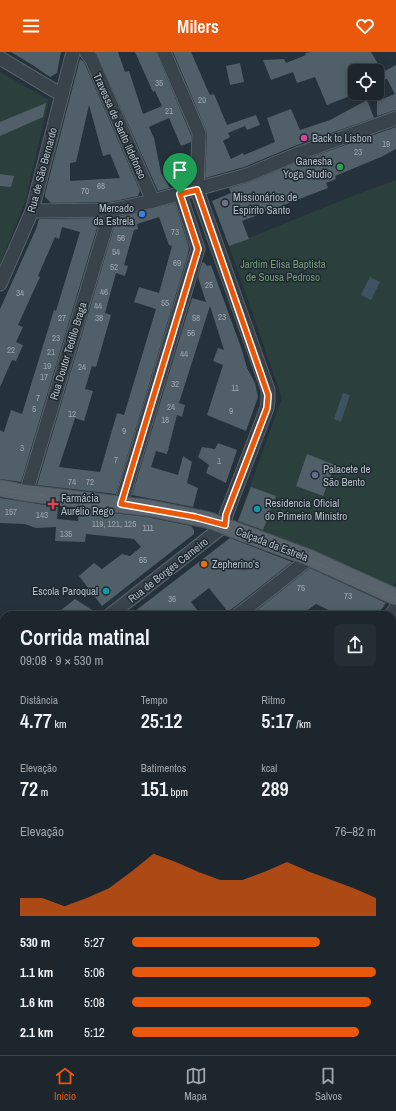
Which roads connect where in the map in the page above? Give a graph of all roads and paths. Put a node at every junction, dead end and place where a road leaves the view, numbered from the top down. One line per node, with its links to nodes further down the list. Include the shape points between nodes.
1 (73, 52): 5 (street, Rua de São Bernardo)
2 (86, 52): 9 (street, Travessa de Santo Ildefonso, via 91,58)
3 (164, 52): 7 (street, via 200,133)
4 (0, 58): 5 (street)
5 (62, 95): 11 (street, Rua de São Bernardo)
6 (396, 118): 7 (street, via 247,175)
7 (197, 190): 8 (street); 16 (street, via 268,395 267,408 226,515)
8 (180, 194): 9 (street); 15 (street, via 198,249)
9 (153, 201): 10 (street)
10 (110, 210): 11 (street); 14 (street, Rua Doutor Teófilo Braga)
11 (32, 211): 12 (street, Rua de São Bernardo)
12 (0, 284)
13 (0, 488): 14 (main road, Calçada da Estrela)
14 (26, 493): 15 (main road, Calçada da Estrela)
15 (121, 504): 16 (main road, Calçada da Estrela)
16 (225, 525): 17 (main road, Calçada da Estrela); 19 (street, Rua de Borges Carneiro)
17 (310, 558): 18 (main road, Calçada da Estrela); 20 (street)
18 (396, 597)
19 (115, 611)
20 (243, 611)

